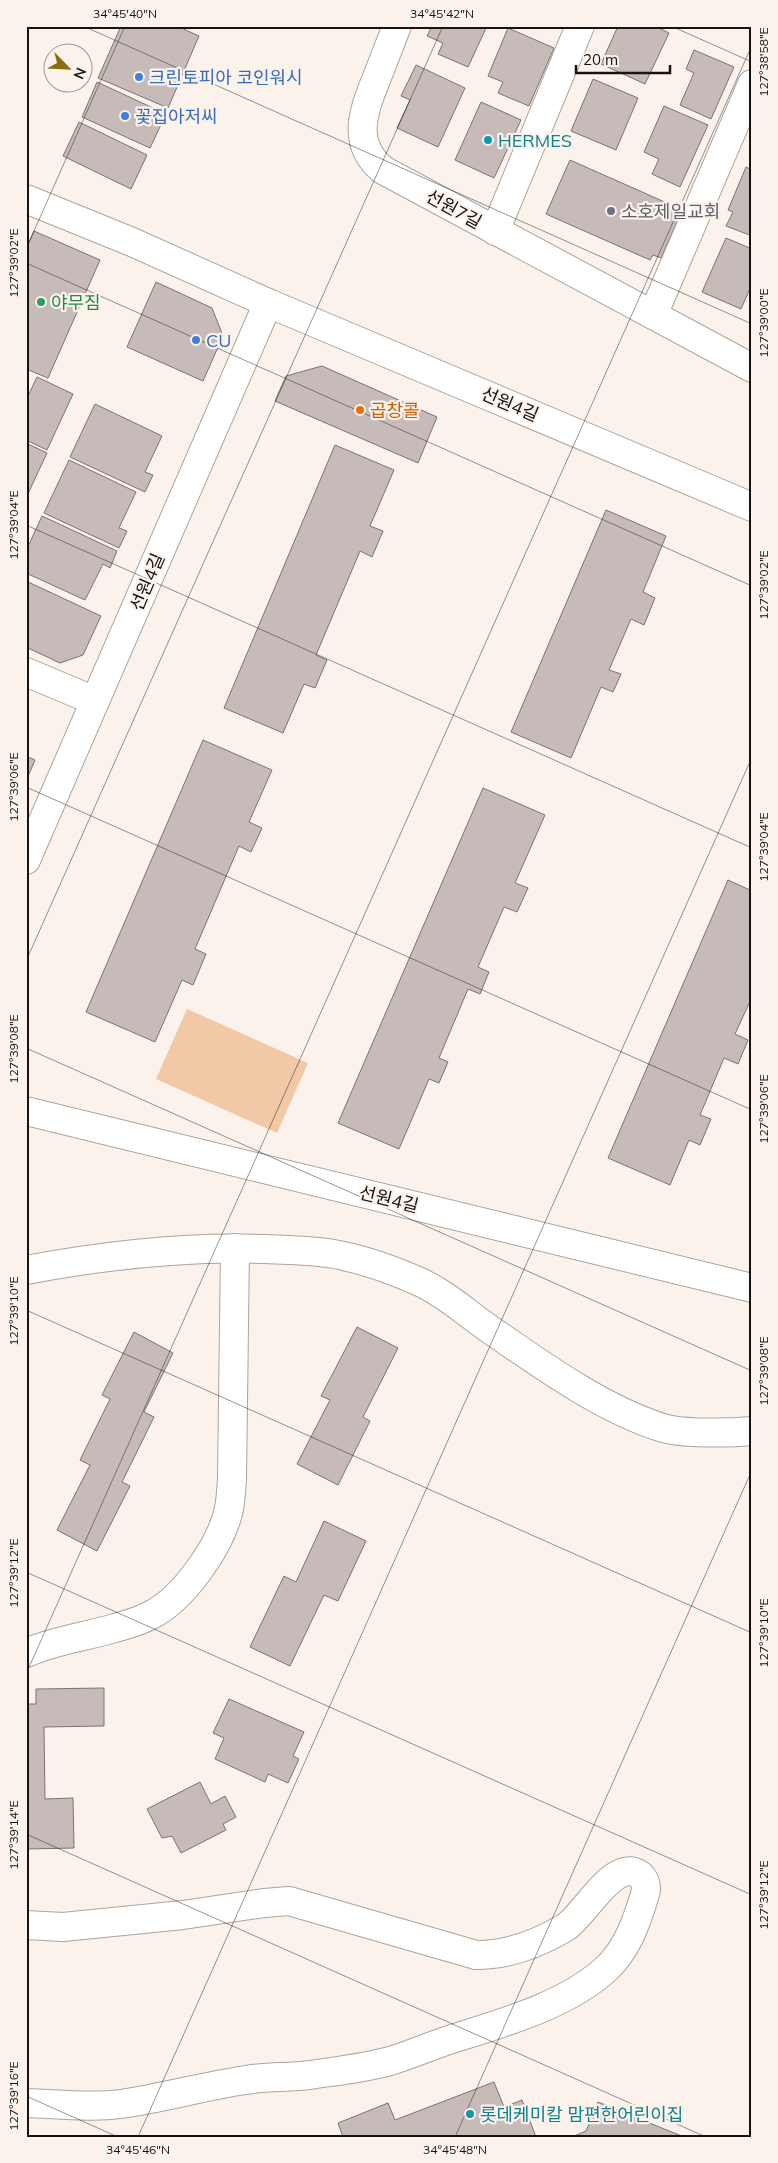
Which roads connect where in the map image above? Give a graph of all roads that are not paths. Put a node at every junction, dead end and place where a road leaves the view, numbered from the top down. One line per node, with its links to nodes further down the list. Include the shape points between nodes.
1 (397, 26): 5 (street, 선원7길, via 362,117 362,135 369,152 383,170)
2 (580, 26): 5 (street, 선원7길)
3 (752, 84): 7 (street)
4 (26, 199): 6 (street, 선원4길)
5 (495, 231): 7 (street)
6 (268, 303): 9 (street, 선원4길); 11 (street, 선원4길)
7 (653, 316): 8 (street)
8 (752, 368)
9 (752, 507)
10 (26, 672): 11 (street)
11 (96, 701): 12 (street, 선원4길)
12 (26, 860)
13 (26, 1111): 16 (street, 선원4길)
14 (235, 1248): 15 (street, via 141,1252); 17 (street, via 327,1253 389,1269 438,1291 503,1338 608,1405 664,1429); 18 (street, via 232,1479 228,1512 219,1539 174,1599 151,1615 98,1633 45,1644)
15 (26, 1270)
16 (752, 1288)
17 (752, 1431)
18 (26, 1653)
19 (26, 1925): 20 (street, via 62,1927 289,1902 476,1955 493,1955 530,1945 567,1926 600,1890 625,1872 635,1872 646,1883 639,1915 620,1955 605,1970 565,1997 503,2024 388,2062 307,2075 248,2079 120,2104)
20 (26, 2103)

